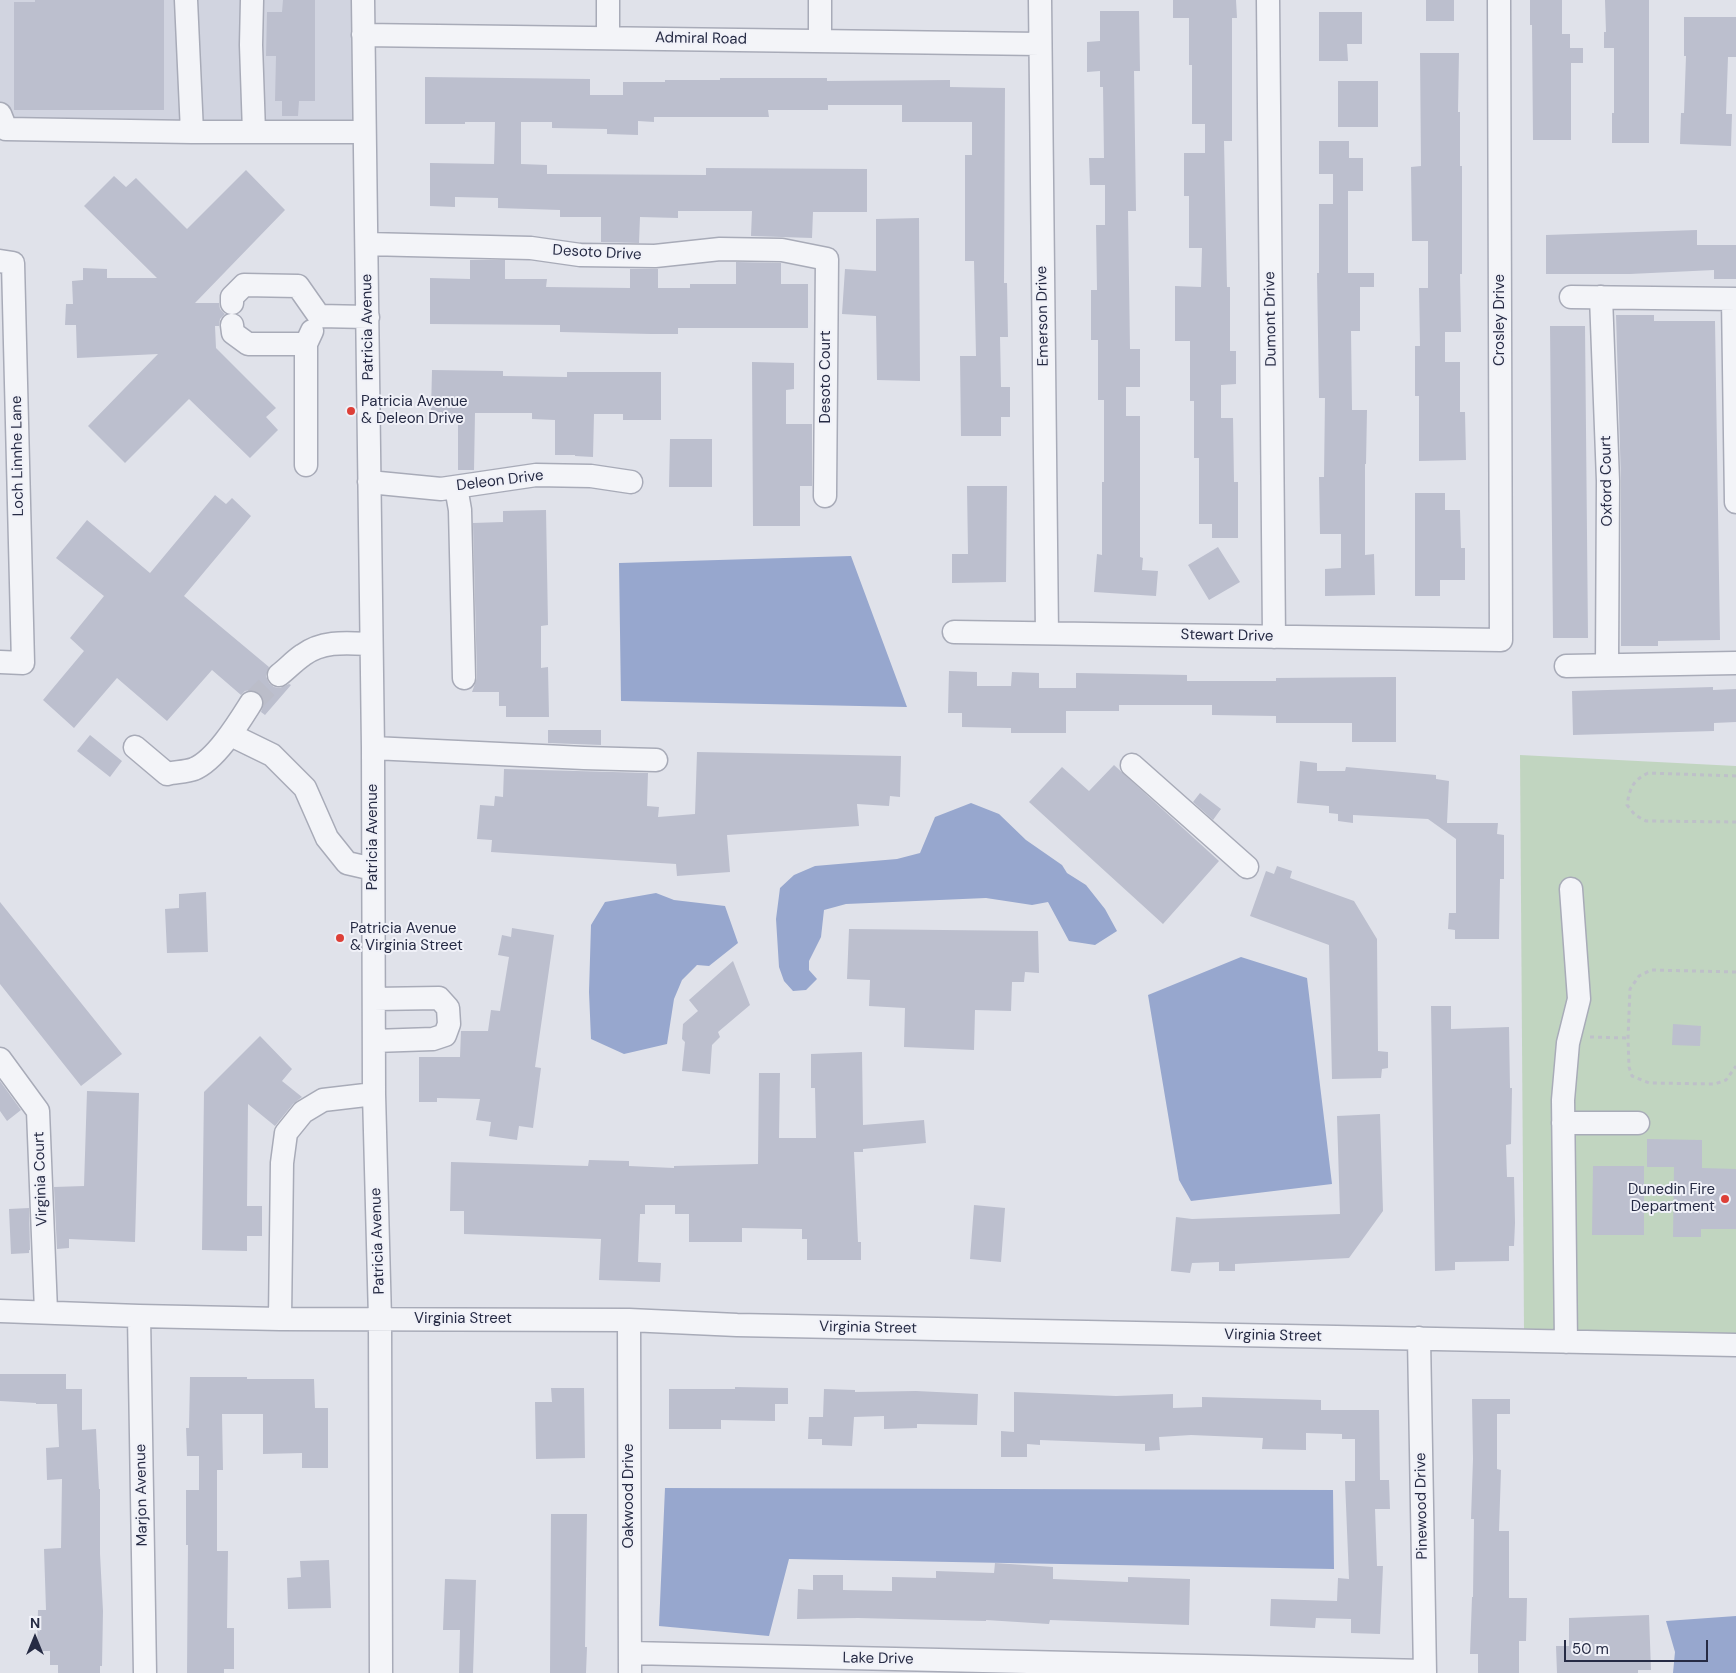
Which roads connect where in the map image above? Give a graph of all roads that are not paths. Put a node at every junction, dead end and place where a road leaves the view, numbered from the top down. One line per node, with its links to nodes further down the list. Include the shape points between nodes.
1 (186, 0): 14 (street)
2 (252, 0): 15 (street)
3 (363, 0): 9 (street, Patricia Avenue)
4 (608, 0): 10 (street)
5 (820, 0): 11 (street)
6 (1040, 0): 12 (street, Emerson Drive)
7 (1268, 0): 36 (street, Dumont Drive)
8 (1499, 0): 37 (street, Crosley Drive)
9 (363, 35): 10 (street, Admiral Road); 16 (street, Patricia Avenue)
10 (608, 37): 11 (street, Admiral Road)
11 (820, 41): 12 (street, Admiral Road)
12 (1040, 44): 35 (street, Emerson Drive)
13 (0, 114): 14 (street, via 6,129)
14 (192, 132): 15 (street)
15 (254, 132): 16 (street)
16 (364, 132): 17 (street, Patricia Avenue)
17 (367, 244): 18 (street, Desoto Drive, via 531,248 580,255 655,256 720,249 782,250); 25 (street, Patricia Avenue)
18 (827, 259): 32 (street, Desoto Court)
19 (0, 261): 39 (street, Loch Linnhe Lane, via 14,263 23,663)
20 (1571, 296): 21 (street)
21 (1601, 297): 22 (street); 42 (street, Oxford Court, via 1608,482)
22 (1735, 299): 33 (street)
23 (232, 303): 24 (street, via 232,297 244,285 298,286)
24 (319, 316): 25 (street); 27 (street)
25 (368, 317): 29 (street, Patricia Avenue)
26 (232, 326): 27 (street, via 233,333 248,344)
27 (306, 344): 28 (street)
28 (306, 465)
29 (369, 482): 31 (street, Deleon Drive, via 441,489); 38 (street, Patricia Avenue)
30 (631, 482): 31 (street, Deleon Drive, via 591,476 536,475)
31 (456, 486): 44 (street, via 460,510)
32 (825, 496)
33 (1736, 502)
34 (954, 632): 35 (street, Stewart Drive)
35 (1046, 633): 36 (street, Stewart Drive)
36 (1274, 637): 37 (street, Stewart Drive)
37 (1500, 640)
38 (371, 644): 43 (street, via 321,646 303,654); 48 (street, Patricia Avenue)
39 (0, 662)
40 (1736, 663): 42 (street)
41 (1566, 666): 42 (street)
42 (1607, 666)
43 (279, 675)
44 (464, 678)
45 (251, 703): 46 (street)
46 (231, 734): 47 (street, via 204,763 193,769 166,774); 52 (street, via 272,755 305,788 327,838 347,863)
47 (135, 747)
48 (373, 748): 49 (street); 52 (street, Patricia Avenue)
49 (656, 760)
50 (1132, 765): 51 (street)
51 (1247, 867)
52 (373, 868): 54 (street, Patricia Avenue)
53 (1571, 889): 58 (street, via 1579,999 1570,1037)
54 (374, 999): 55 (street, Patricia Avenue); 55 (street, via 439,998 448,1008 449,1024 444,1035 433,1040)
55 (374, 1041): 57 (street, Patricia Avenue)
56 (0, 1059): 61 (street, Virginia Court, via 38,1111)
57 (374, 1094): 63 (street, via 322,1100 303,1112 286,1133 282,1163); 64 (street, Patricia Avenue)
58 (1563, 1123): 59 (street); 67 (street)
59 (1638, 1123)
60 (0, 1310): 61 (street, Virginia Street)
61 (46, 1311): 62 (street, Virginia Street)
62 (140, 1316): 63 (street, Virginia Street); 71 (street, Marjon Avenue)
63 (280, 1319): 64 (street, Virginia Street)
64 (380, 1319): 65 (street, Virginia Street); 72 (street, Patricia Avenue)
65 (629, 1320): 66 (street, Virginia Street, via 738,1325); 69 (street, Oakwood Drive)
66 (1419, 1338): 67 (street, Virginia Street); 70 (street, Pinewood Drive)
67 (1566, 1342): 68 (street, Virginia Street)
68 (1736, 1345)
69 (630, 1663): 70 (street, Lake Drive)
70 (1425, 1672)
71 (145, 1673)
72 (381, 1673)

